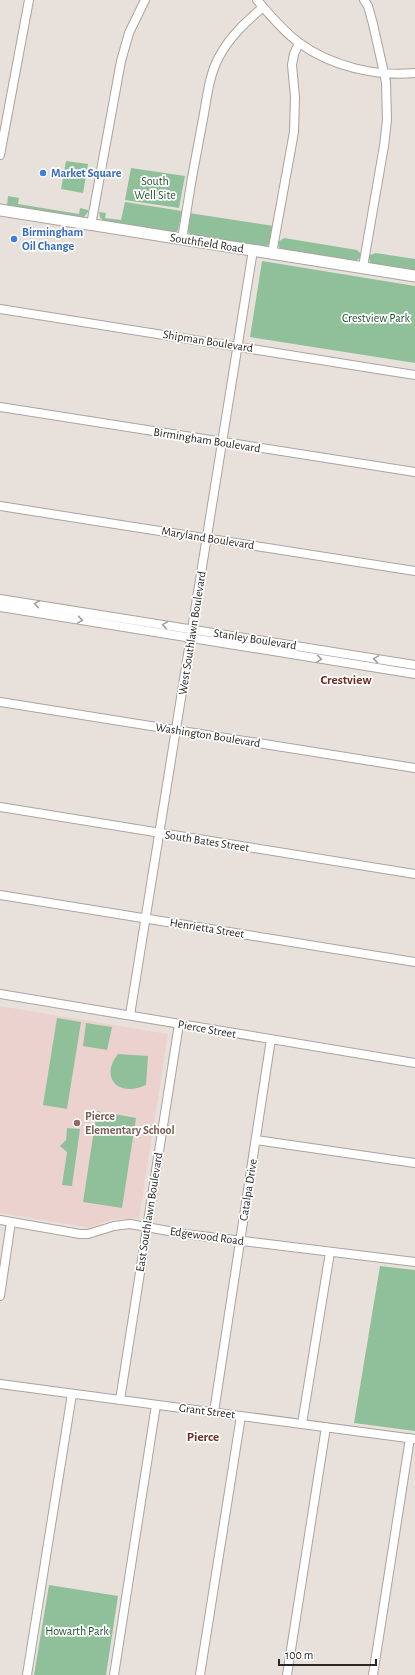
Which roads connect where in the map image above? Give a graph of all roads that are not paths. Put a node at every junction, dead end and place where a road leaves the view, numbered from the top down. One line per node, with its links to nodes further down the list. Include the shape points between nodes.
1 (29, 0): 9 (street)
2 (145, 0): 11 (street, via 131,29 121,61)
3 (258, 0): 5 (street)
4 (366, 2): 8 (street)
5 (263, 7): 6 (street); 12 (street, via 225,45 215,64 200,132)
6 (299, 43): 8 (street, via 337,62 362,70); 14 (street, via 292,65 295,97 294,132)
7 (415, 72): 8 (street)
8 (384, 73): 15 (street, via 387,96 386,136)
9 (1, 151)
10 (0, 210): 11 (main road, Southfield Road)
11 (91, 225): 12 (main road, Southfield Road)
12 (182, 239): 13 (main road, Southfield Road)
13 (253, 250): 14 (main road, Southfield Road); 18 (street, West Southlawn Boulevard)
14 (272, 253): 15 (main road, Southfield Road)
15 (363, 267): 16 (main road, Southfield Road)
16 (415, 276)
17 (0, 309): 18 (street, Shipman Boulevard)
18 (238, 346): 19 (street, Shipman Boulevard); 21 (street, West Southlawn Boulevard)
19 (415, 375)
20 (0, 407): 21 (street, Birmingham Boulevard)
21 (222, 442): 22 (street, Birmingham Boulevard); 24 (street, West Southlawn Boulevard)
22 (415, 472)
23 (0, 506): 24 (street, Maryland Boulevard)
24 (207, 538): 25 (street, Maryland Boulevard); 29 (street, West Southlawn Boulevard)
25 (415, 571)
26 (0, 599): 28 (street, Stanley Boulevard, one-way to 26)
27 (0, 608): 28 (street, Stanley Boulevard)
28 (63, 613): 29 (street, Stanley Boulevard, one-way to 28); 30 (street, Stanley Boulevard, one-way to 30)
29 (192, 629): 30 (street, West Southlawn Boulevard); 31 (street, Stanley Boulevard)
30 (191, 638): 32 (street, Stanley Boulevard, one-way to 32); 36 (street, West Southlawn Boulevard)
31 (342, 653): 32 (street); 33 (street, Stanley Boulevard, one-way to 31)
32 (340, 662): 34 (street, Stanley Boulevard)
33 (415, 665)
34 (415, 674)
35 (0, 702): 36 (street, Washington Boulevard)
36 (176, 730): 37 (street, Washington Boulevard); 39 (street, West Southlawn Boulevard)
37 (415, 768)
38 (0, 807): 39 (street, South Bates Street)
39 (160, 833): 40 (street, South Bates Street); 42 (street, West Southlawn Boulevard)
40 (415, 874)
41 (0, 895): 42 (street, Henrietta Street)
42 (146, 918): 43 (street, Henrietta Street); 45 (street, West Southlawn Boulevard)
43 (415, 962)
44 (0, 994): 45 (street, Pierce Street)
45 (130, 1015): 46 (street, Pierce Street)
46 (179, 1024): 47 (street, Pierce Street); 53 (street, East Southlawn Boulevard)
47 (271, 1040): 48 (street, Pierce Street); 49 (street, Catalpa Drive)
48 (415, 1063)
49 (256, 1140): 50 (street); 54 (street, Catalpa Drive)
50 (415, 1163)
51 (0, 1220): 52 (street, Edgewood Road)
52 (11, 1222): 53 (street, Edgewood Road, via 80,1234 122,1225); 57 (street)
53 (147, 1227): 54 (street, Edgewood Road); 60 (street, East Southlawn Boulevard)
54 (240, 1240): 55 (street, Edgewood Road); 62 (street, Catalpa Drive)
55 (330, 1252): 56 (street, Edgewood Road); 64 (street)
56 (415, 1262)
57 (0, 1296)
58 (0, 1384): 59 (street, Grant Street)
59 (72, 1394): 60 (street, Grant Street); 67 (street)
60 (120, 1400): 61 (street, Grant Street)
61 (156, 1405): 62 (street, Grant Street); 68 (street)
62 (214, 1412): 63 (street, Grant Street)
63 (241, 1416): 64 (street, Grant Street); 69 (street)
64 (302, 1424): 65 (street, Grant Street)
65 (326, 1427): 66 (street, Grant Street); 70 (street)
66 (413, 1438): 71 (street)
67 (27, 1675)
68 (114, 1675)
69 (200, 1675)
70 (286, 1675)
71 (373, 1675)

